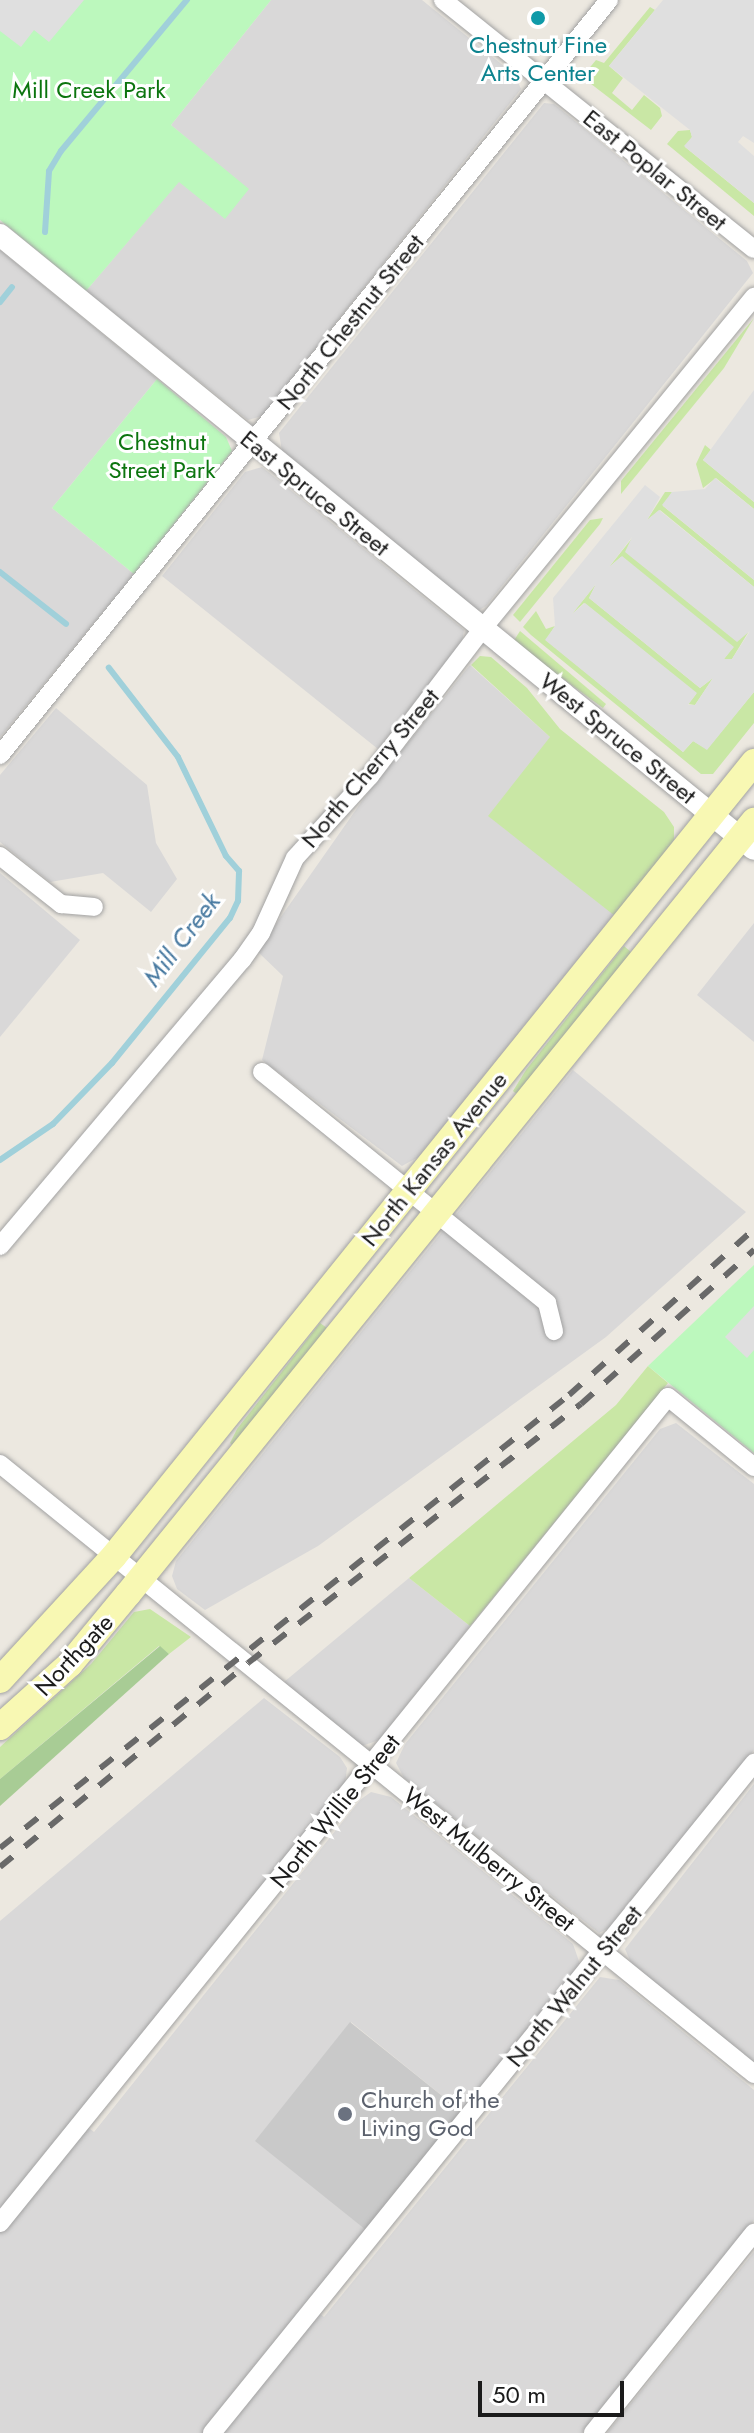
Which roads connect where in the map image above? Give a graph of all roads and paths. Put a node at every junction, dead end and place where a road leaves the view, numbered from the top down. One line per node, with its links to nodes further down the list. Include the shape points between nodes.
1 (443, 0): 3 (street, East Poplar Street)
2 (609, 0): 3 (street, North Chestnut Street)
3 (544, 81): 5 (street, East Poplar Street); 7 (street, North Chestnut Street)
4 (0, 235): 7 (street, East Spruce Street)
5 (754, 249)
6 (754, 297): 8 (street, North Cherry Street)
7 (253, 442): 8 (street, East Spruce Street); 9 (street, North Chestnut Street)
8 (483, 628): 11 (street, West Spruce Street); 18 (street, North Cherry Street, via 370,776 295,858 261,933 242,960)
9 (0, 755)
10 (754, 762): 11 (main road, North Kansas Avenue)
11 (712, 814): 12 (street, West Spruce Street); 16 (main road, North Kansas Avenue)
12 (750, 836): 17 (main road, North Kansas Avenue)
13 (0, 856): 14 (street, via 61,904)
14 (94, 907)
15 (262, 1072): 16 (street)
16 (408, 1190): 17 (street); 22 (main road, North Kansas Avenue)
17 (437, 1213): 19 (street, via 547,1303); 23 (main road, North Kansas Avenue)
18 (0, 1246)
19 (554, 1331)
20 (0, 1464): 22 (street, West Mulberry Street)
21 (754, 1467): 27 (street, North Willie Street, via 668,1397)
22 (114, 1556): 23 (street, West Mulberry Street); 24 (main road, Northgate)
23 (142, 1578): 25 (main road, Northgate, via 70,1664); 27 (street, West Mulberry Street)
24 (0, 1680)
25 (0, 1727)
26 (754, 1763): 28 (street, North Walnut Street)
27 (372, 1765): 28 (street, West Mulberry Street); 30 (street, North Willie Street)
28 (603, 1950): 29 (street, West Mulberry Street); 32 (street, North Walnut Street)
29 (754, 2074)
30 (0, 2223)
31 (754, 2233): 33 (street)
32 (212, 2433)
33 (593, 2433)

